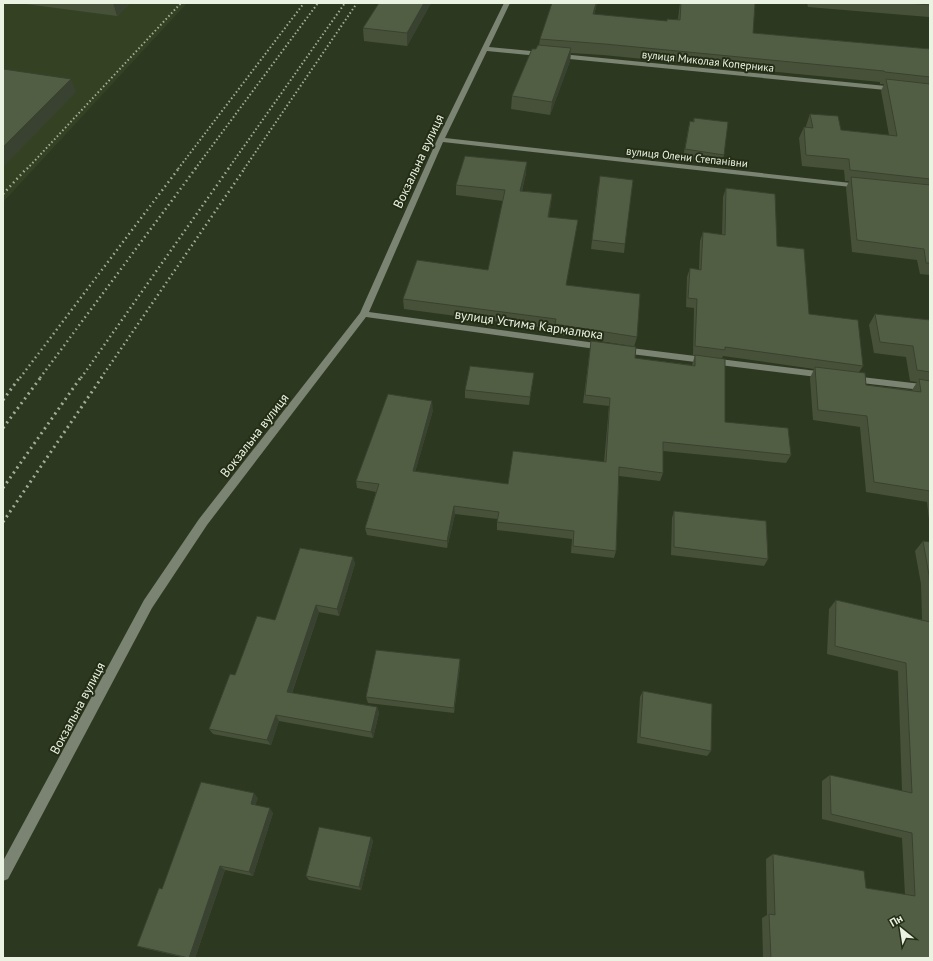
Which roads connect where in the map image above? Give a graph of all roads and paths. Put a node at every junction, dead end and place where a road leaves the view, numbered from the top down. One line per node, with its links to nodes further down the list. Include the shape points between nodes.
1 (507, 3): 2 (street, Вокзальна вулиця)
2 (485, 50): 3 (street, вулиця Миколая Коперника); 4 (street, Вокзальна вулиця)
3 (906, 90)
4 (441, 140): 5 (street, вулиця Олени Степанівни); 6 (street, Вокзальна вулиця)
5 (867, 187)
6 (364, 314): 7 (street, вулиця Устима Кармалюка, via 714,362); 8 (street, Вокзальна вулиця, via 203,522 148,604)
7 (930, 388)
8 (3, 874)

